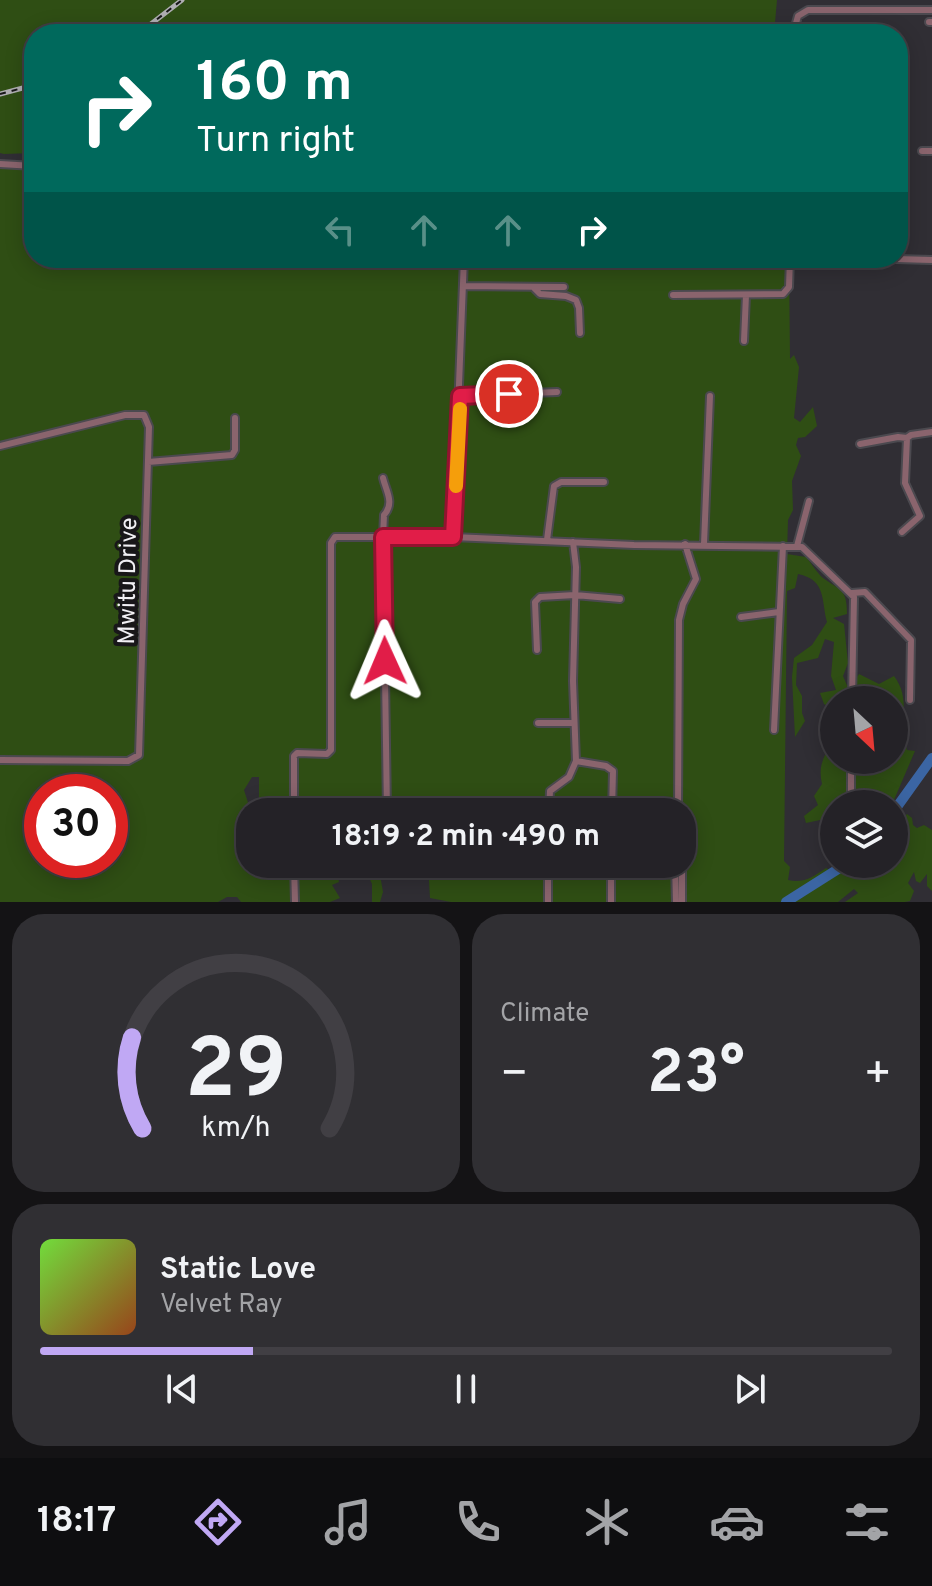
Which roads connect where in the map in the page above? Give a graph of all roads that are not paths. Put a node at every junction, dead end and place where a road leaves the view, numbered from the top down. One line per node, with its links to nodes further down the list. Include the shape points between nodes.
1 (932, 10): 2 (street, via 808,10)
2 (796, 24)
3 (922, 151): 4 (street)
4 (932, 151)
5 (0, 164): 6 (street)
6 (24, 165)
7 (908, 259): 8 (street)
8 (932, 260)
9 (464, 268): 11 (street)
10 (790, 268): 15 (street, via 785,293)
11 (463, 286): 12 (street); 19 (street)
12 (533, 287): 13 (street); 16 (street, via 540,294 576,300)
13 (564, 287)
14 (673, 295): 15 (street)
15 (746, 295): 17 (street)
16 (580, 333)
17 (744, 341)
18 (557, 392): 19 (street)
19 (460, 396): 32 (street)
20 (710, 396): 36 (street)
21 (235, 418): 26 (street, via 232,455)
22 (932, 432): 23 (street)
23 (907, 438): 24 (street); 30 (street, via 905,483 920,516)
24 (860, 444)
25 (0, 446): 26 (street, Mwitu Drive, via 135,414 147,419)
26 (148, 462): 50 (street, Mwitu Drive, via 139,755 128,761)
27 (383, 478): 31 (street, via 390,498)
28 (604, 482): 33 (street, via 554,486)
29 (809, 501): 38 (street)
30 (902, 532)
31 (383, 537): 32 (street); 52 (street, via 332,539 331,750 294,756); 53 (street)
32 (453, 537): 33 (street)
33 (547, 540): 34 (street)
34 (573, 542): 35 (street); 40 (street)
35 (685, 544): 36 (street); 56 (street, via 696,579 679,620)
36 (704, 544): 37 (street)
37 (783, 546): 38 (street); 42 (street)
38 (797, 546): 39 (street)
39 (852, 593): 45 (street); 46 (street, via 865,592 911,640)
40 (575, 595): 41 (street); 44 (street, via 536,600); 48 (street)
41 (620, 599)
42 (779, 612): 43 (street); 49 (street)
43 (741, 617)
44 (537, 650)
45 (852, 686)
46 (910, 700)
47 (538, 723): 48 (street)
48 (574, 723): 51 (street)
49 (774, 730)
50 (0, 760)
51 (576, 761): 54 (street); 55 (street, via 613,771)
52 (294, 798)
53 (387, 798)
54 (550, 798)
55 (612, 798)
56 (678, 798)
57 (294, 878): 62 (street)
58 (548, 878): 63 (street)
59 (611, 878): 64 (street)
60 (676, 878): 65 (street)
61 (681, 878): 65 (street)
62 (295, 902)
63 (548, 902)
64 (611, 902)
65 (679, 902)

